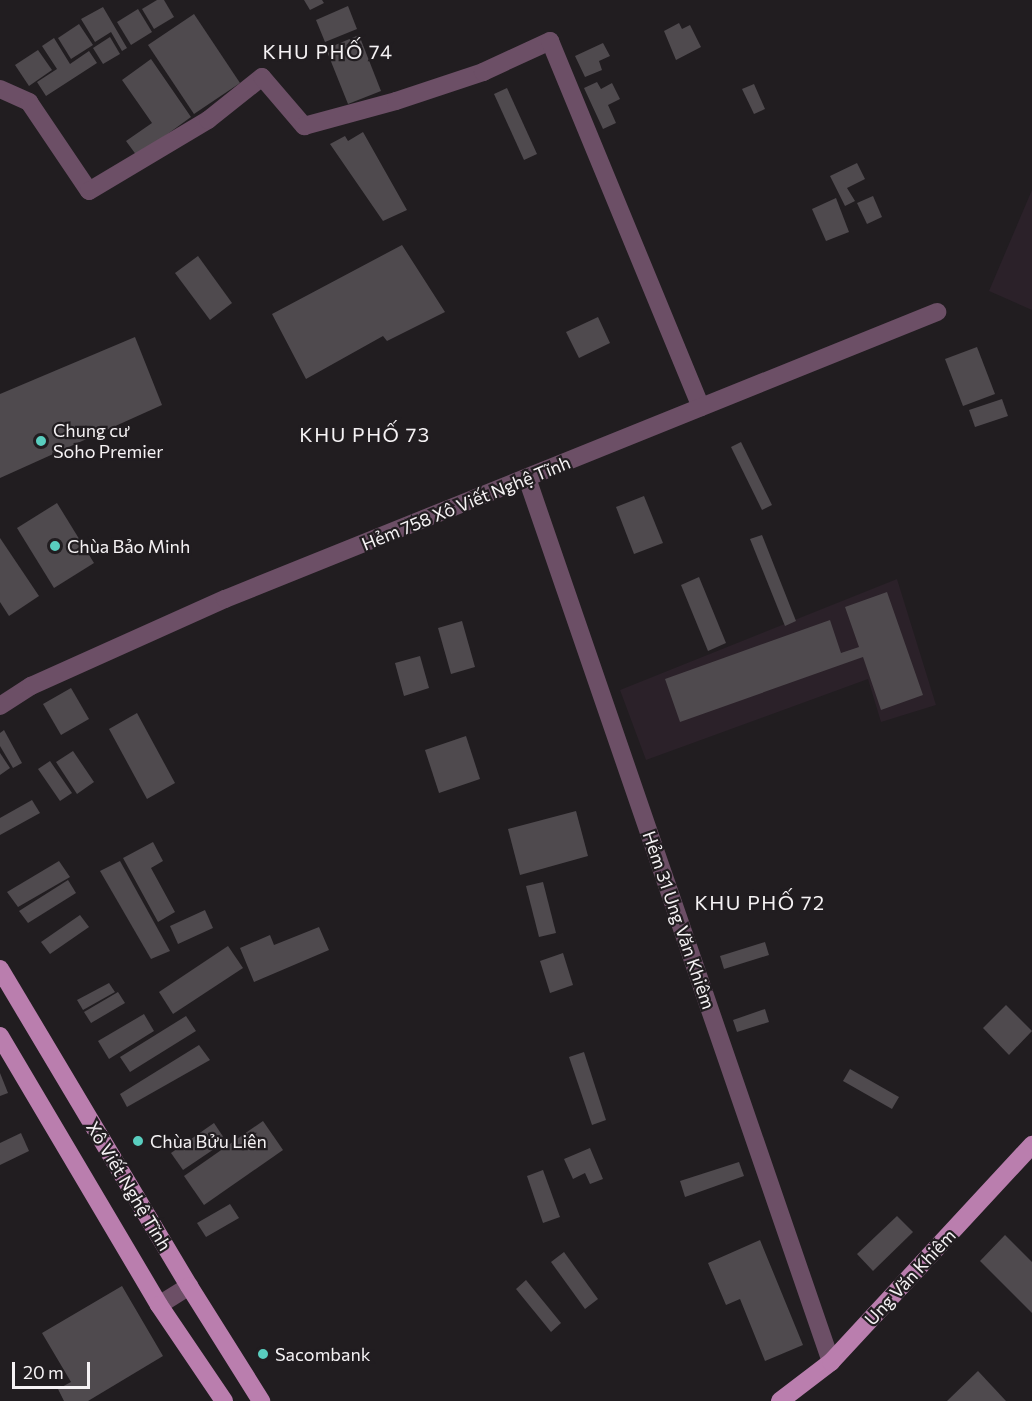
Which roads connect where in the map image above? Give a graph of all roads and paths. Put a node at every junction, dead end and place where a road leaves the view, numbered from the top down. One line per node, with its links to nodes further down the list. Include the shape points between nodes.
1 (0, 89): 3 (street, via 29,102 89,191 208,120 262,77 304,126 483,72 550,41)
2 (937, 312): 3 (street, Hẻm 758 Xô Viết Nghệ Tĩnh)
3 (701, 407): 4 (street, Hẻm 758 Xô Viết Nghệ Tĩnh)
4 (527, 478): 5 (street, Hẻm 758 Xô Viết Nghệ Tĩnh, via 225,599 31,686); 11 (street, Hẻm 31 Ung Văn Khiêm)
5 (0, 706)
6 (0, 969): 9 (main road, Xô Viết Nghệ Tĩnh)
7 (0, 1036): 10 (main road, Xô Viết Nghệ Tĩnh)
8 (1032, 1145): 11 (main road, Ung Văn Khiêm)
9 (189, 1286): 10 (street); 13 (main road, Xô Viết Nghệ Tĩnh)
10 (159, 1305): 12 (main road, Xô Viết Nghệ Tĩnh)
11 (831, 1362): 14 (main road, Ung Văn Khiêm)
12 (224, 1401)
13 (261, 1401)
14 (780, 1401)

